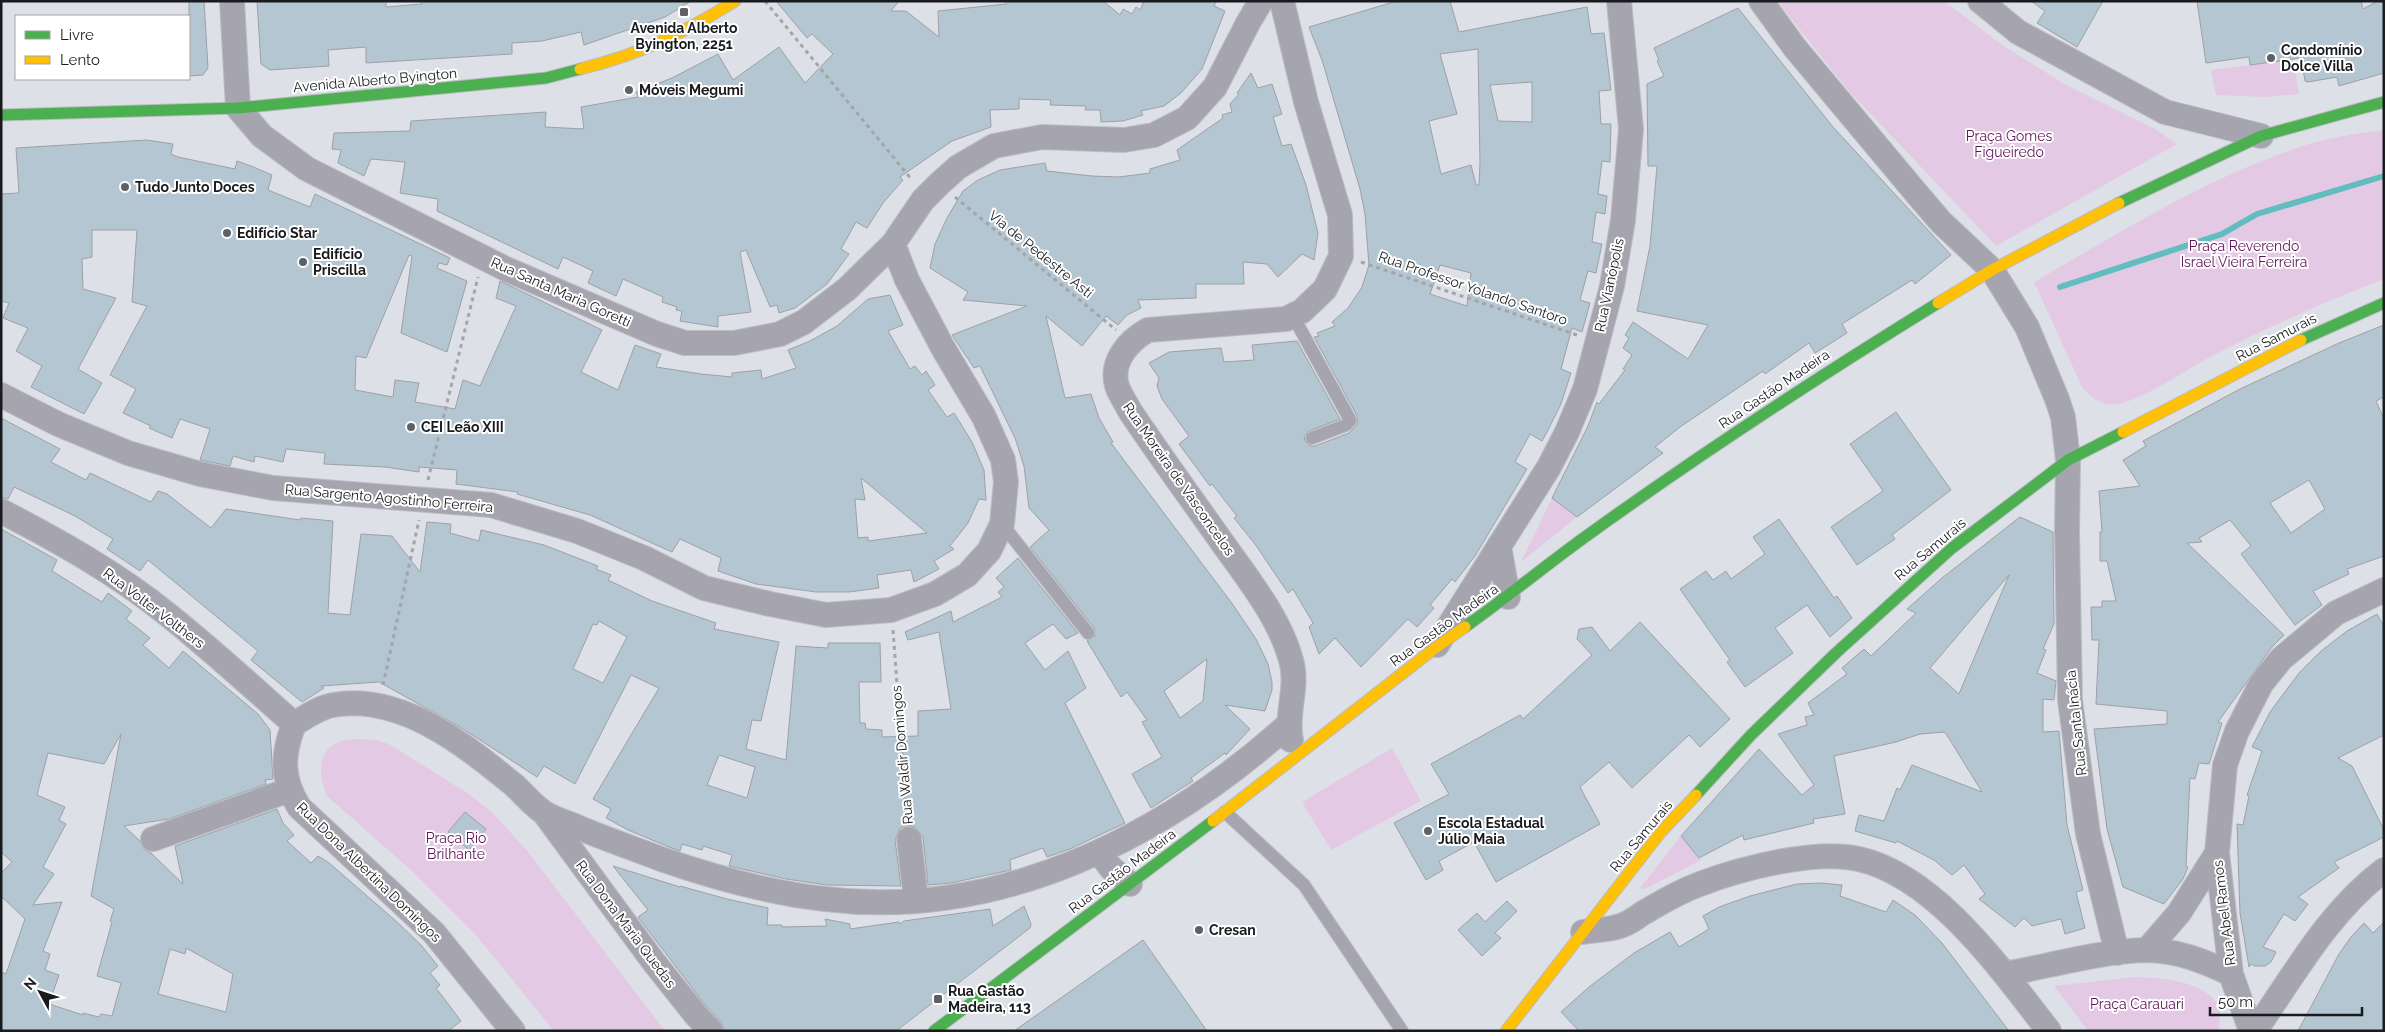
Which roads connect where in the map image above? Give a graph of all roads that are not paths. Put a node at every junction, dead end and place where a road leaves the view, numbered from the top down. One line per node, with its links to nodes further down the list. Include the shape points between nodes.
1 (232, 1): 9 (street)
2 (735, 1): 9 (street, Avenida Alberto Byington, via 660,44 613,61 546,78)
3 (1261, 1): 12 (street, Rua Santa Maria Goretti, via 1214,87 1187,118 1154,135 1124,140 1042,137 994,146 958,167 931,192)
4 (1282, 1): 15 (street, via 1306,102 1340,215 1341,256 1325,290)
5 (1619, 1): 21 (street, Rua Vianópolis, via 1631,130 1612,286 1585,389 1567,432)
6 (1761, 1): 13 (street, via 1795,48 1941,222)
7 (1980, 1): 11 (street, via 2018,32 2165,112)
8 (2384, 102): 11 (street)
9 (238, 108): 10 (street, Avenida Alberto Byington); 12 (street, Rua Santa Maria Goretti, via 262,136 307,169 506,269 685,343 734,343 780,334 804,322 847,290)
10 (1, 115)
11 (2260, 136): 13 (street, via 2098,213)
12 (893, 244): 20 (street, Rua Sargento Agostinho Ferreira, via 907,280 984,417 1003,460 1006,482)
13 (1992, 270): 18 (street, Rua Santa Inácia, via 2027,327 2056,398 2063,417); 23 (street, Rua Gastão Madeira, via 1804,386 1599,527)
14 (2384, 303): 18 (street, Rua Samurais, via 2320,330)
15 (1293, 316): 17 (lane, via 1350,421); 27 (street, Rua Moreira de Vasconcelos, via 1148,330 1130,342 1117,365 1117,385 1130,411 1249,579 1280,632 1294,675)
16 (1, 395): 20 (street, Rua Sargento Agostinho Ferreira, via 58,424 128,453 200,474 273,488 491,505 577,531 644,558 704,588 826,615 891,610 935,594 967,575 989,551)
17 (1312, 438)
18 (2068, 460): 41 (street, Rua Samurais, via 1952,548 1751,735 1660,833); 43 (street, Rua Santa Inácia, via 2070,700 2088,834)
19 (1, 511): 26 (street, Rua Volter Volthers, via 66,545 166,613)
20 (1002, 524): 24 (lane)
21 (1500, 546): 23 (street); 25 (street, Rua Vianópolis)
22 (2384, 590): 36 (street, Rua Abel Ramos, via 2336,613 2282,659 2262,684 2237,731 2225,765)
23 (1508, 597): 25 (street, Rua Gastão Madeira)
24 (1088, 633)
25 (1435, 648): 28 (street, Rua Gastão Madeira)
26 (294, 724): 29 (street, Rua Dona Albertina Domingos, via 287,741 285,759); 31 (street, via 330,705 379,704 450,738 517,787)
27 (1289, 724): 28 (street, Rua Moreira de Vasconcelos); 32 (street, via 1208,790)
28 (1296, 756): 30 (street, Rua Gastão Madeira)
29 (289, 790): 33 (street); 46 (street, Rua Dona Albertina Domingos, via 311,820 434,933)
30 (1225, 812): 37 (street, Rua Gastão Madeira); 49 (lane, via 1304,886)
31 (545, 814): 40 (street, via 700,872 772,890 825,899); 47 (street, Rua Dona Maria Quedas, via 653,961)
32 (1133, 836): 35 (street); 37 (street)
33 (152, 839)
34 (909, 839): 40 (street, Rua Waldir Domingos)
35 (1099, 852): 39 (street, via 1111,868); 40 (street, via 1047,874 984,891)
36 (2217, 853): 42 (street, Rua Abel Ramos, via 2179,913); 45 (street, Rua Abel Ramos)
37 (1162, 860): 39 (street, Rua Gastão Madeira)
38 (2384, 870): 53 (street, via 2368,882 2326,927)
39 (1130, 884): 48 (street, Rua Gastão Madeira)
40 (916, 900)
41 (1583, 932): 44 (street, via 1621,926 1675,894 1710,880 1756,866 1828,856 1858,859 1886,868 1928,895 1970,933); 50 (street, Rua Samurais)
42 (2147, 950): 43 (street); 45 (street, via 2194,958)
43 (2117, 953): 44 (street)
44 (2005, 974): 51 (street)
45 (2231, 974): 52 (street)
46 (513, 1031)
47 (711, 1031)
48 (934, 1031)
49 (1402, 1031)
50 (1506, 1031)
51 (2049, 1031)
52 (2251, 1031)
53 (2255, 1031)

